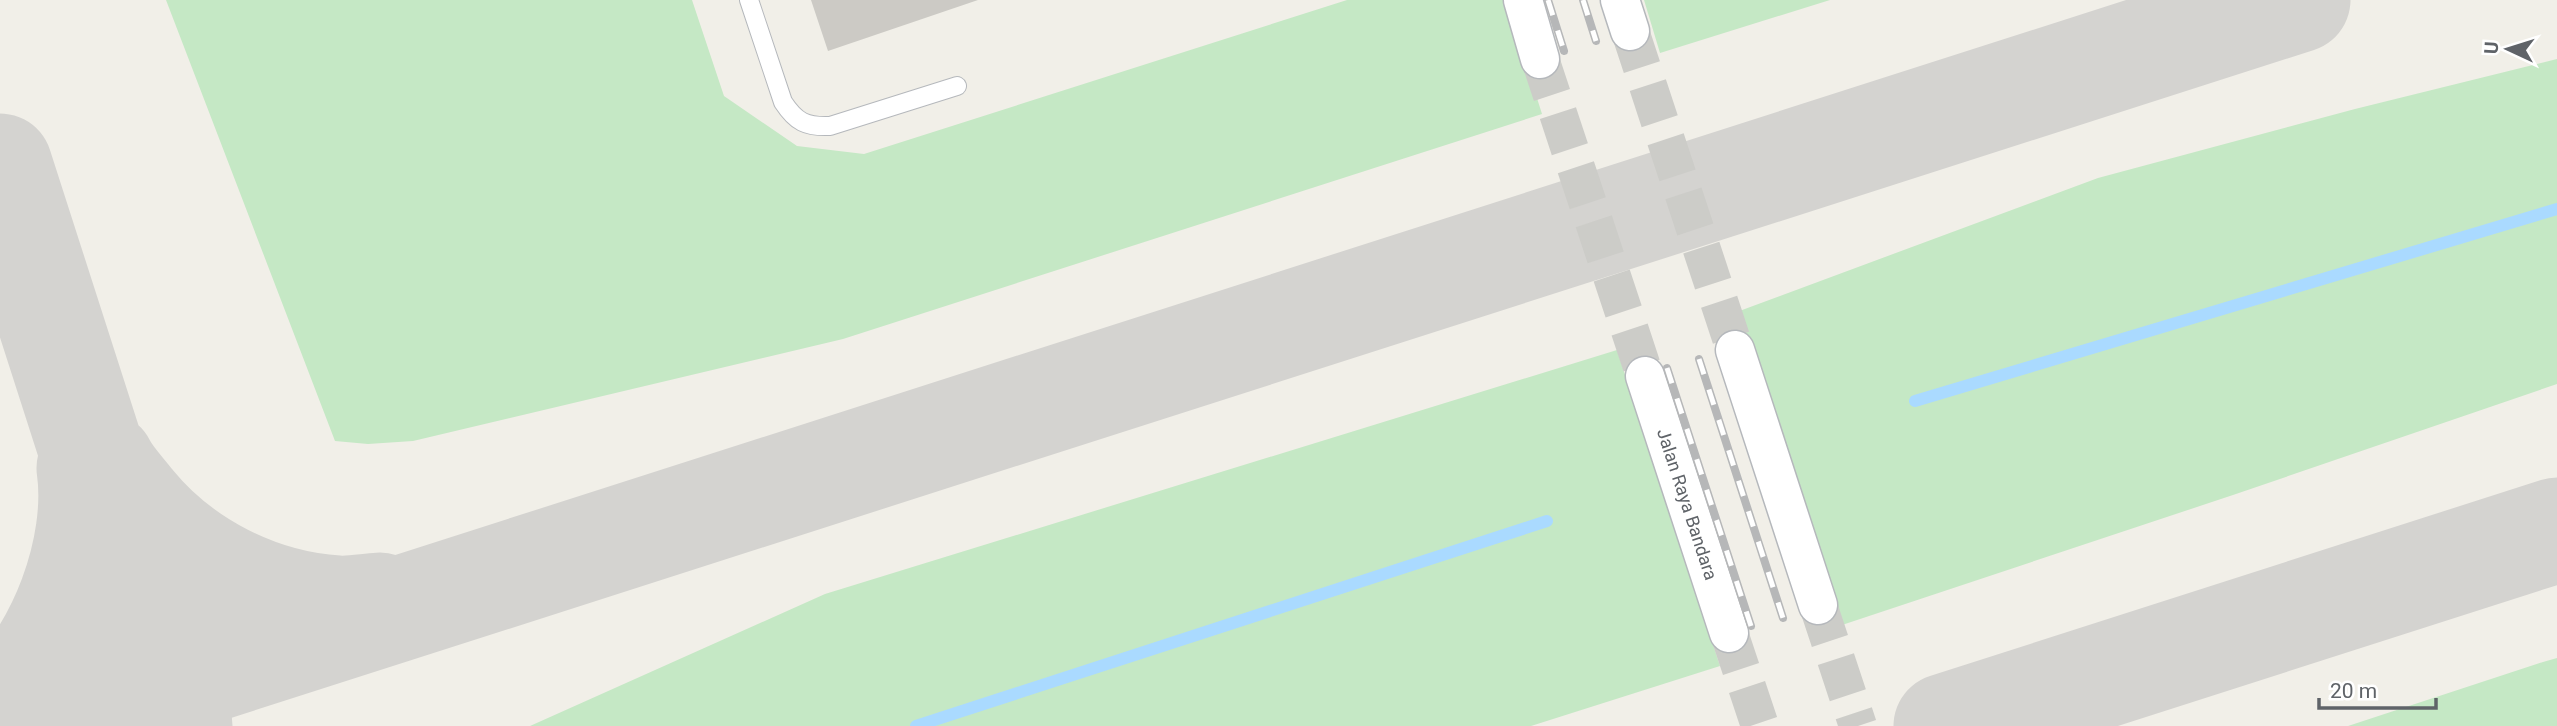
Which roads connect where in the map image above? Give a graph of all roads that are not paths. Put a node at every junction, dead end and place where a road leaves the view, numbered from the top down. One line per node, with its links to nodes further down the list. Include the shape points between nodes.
1 (749, 0): 4 (lane, via 783,102 792,116 811,127 830,126)
2 (1522, 0): 3 (street)
3 (1540, 60)
4 (957, 86)
5 (1735, 351): 7 (street)
6 (1645, 376): 8 (street, Jalan Raya Bandara)
7 (1818, 605)
8 (1729, 633)

